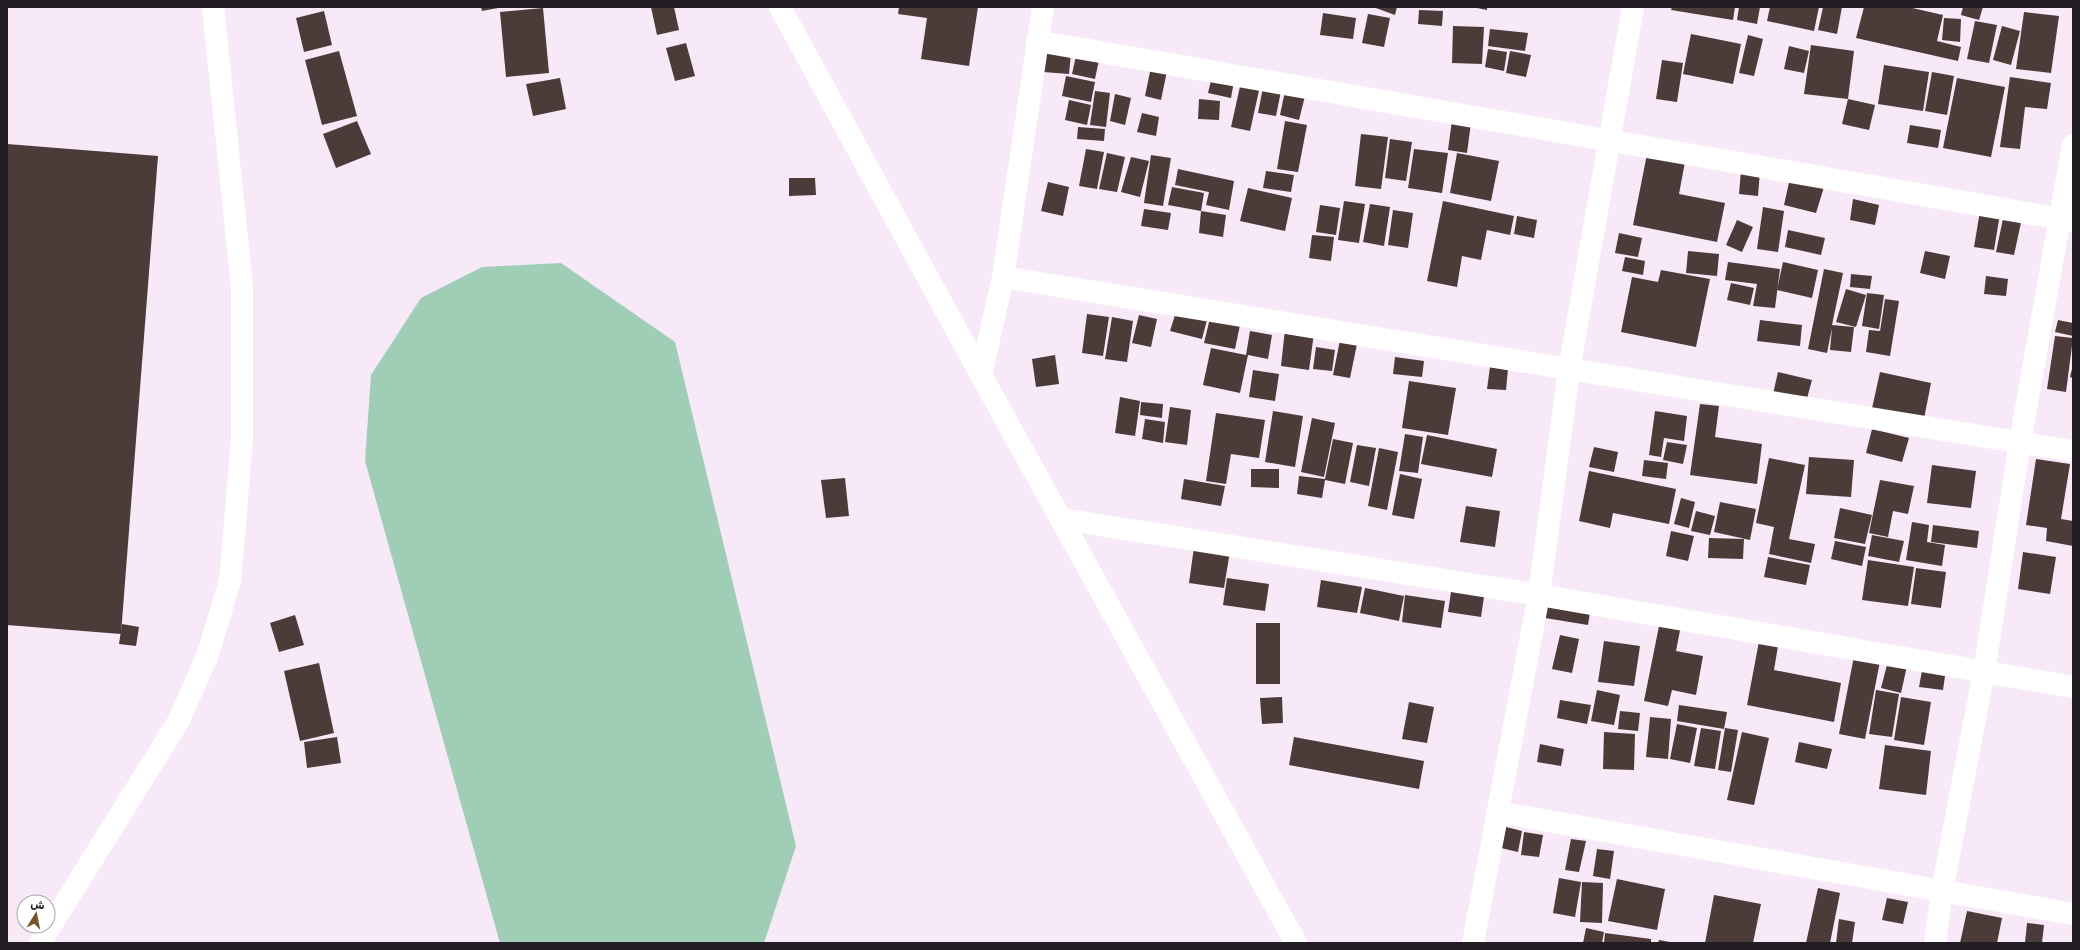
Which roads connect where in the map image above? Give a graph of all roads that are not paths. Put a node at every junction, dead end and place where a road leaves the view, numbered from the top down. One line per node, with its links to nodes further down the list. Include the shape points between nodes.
1 (213, 7): 21 (street, via 242,287 242,438 230,581 207,657 178,722)
2 (780, 7): 11 (street)
3 (1043, 7): 5 (street)
4 (1633, 7): 6 (street)
5 (1037, 41): 6 (street); 9 (street)
6 (1610, 142): 8 (street); 10 (street)
7 (2073, 145): 8 (street)
8 (2067, 220): 12 (street)
9 (1003, 278): 10 (street); 11 (street)
10 (1569, 370): 12 (street); 15 (street)
11 (981, 374): 14 (street)
12 (2020, 442): 13 (street); 16 (street)
13 (2073, 451)
14 (1062, 519): 15 (street); 22 (street)
15 (1539, 594): 16 (street); 18 (street)
16 (1984, 672): 17 (street); 19 (street)
17 (2073, 687)
18 (1497, 812): 19 (street); 23 (street)
19 (1942, 891): 20 (street); 24 (street)
20 (2073, 914)
21 (40, 943)
22 (1296, 943)
23 (1474, 943)
24 (1935, 943)

